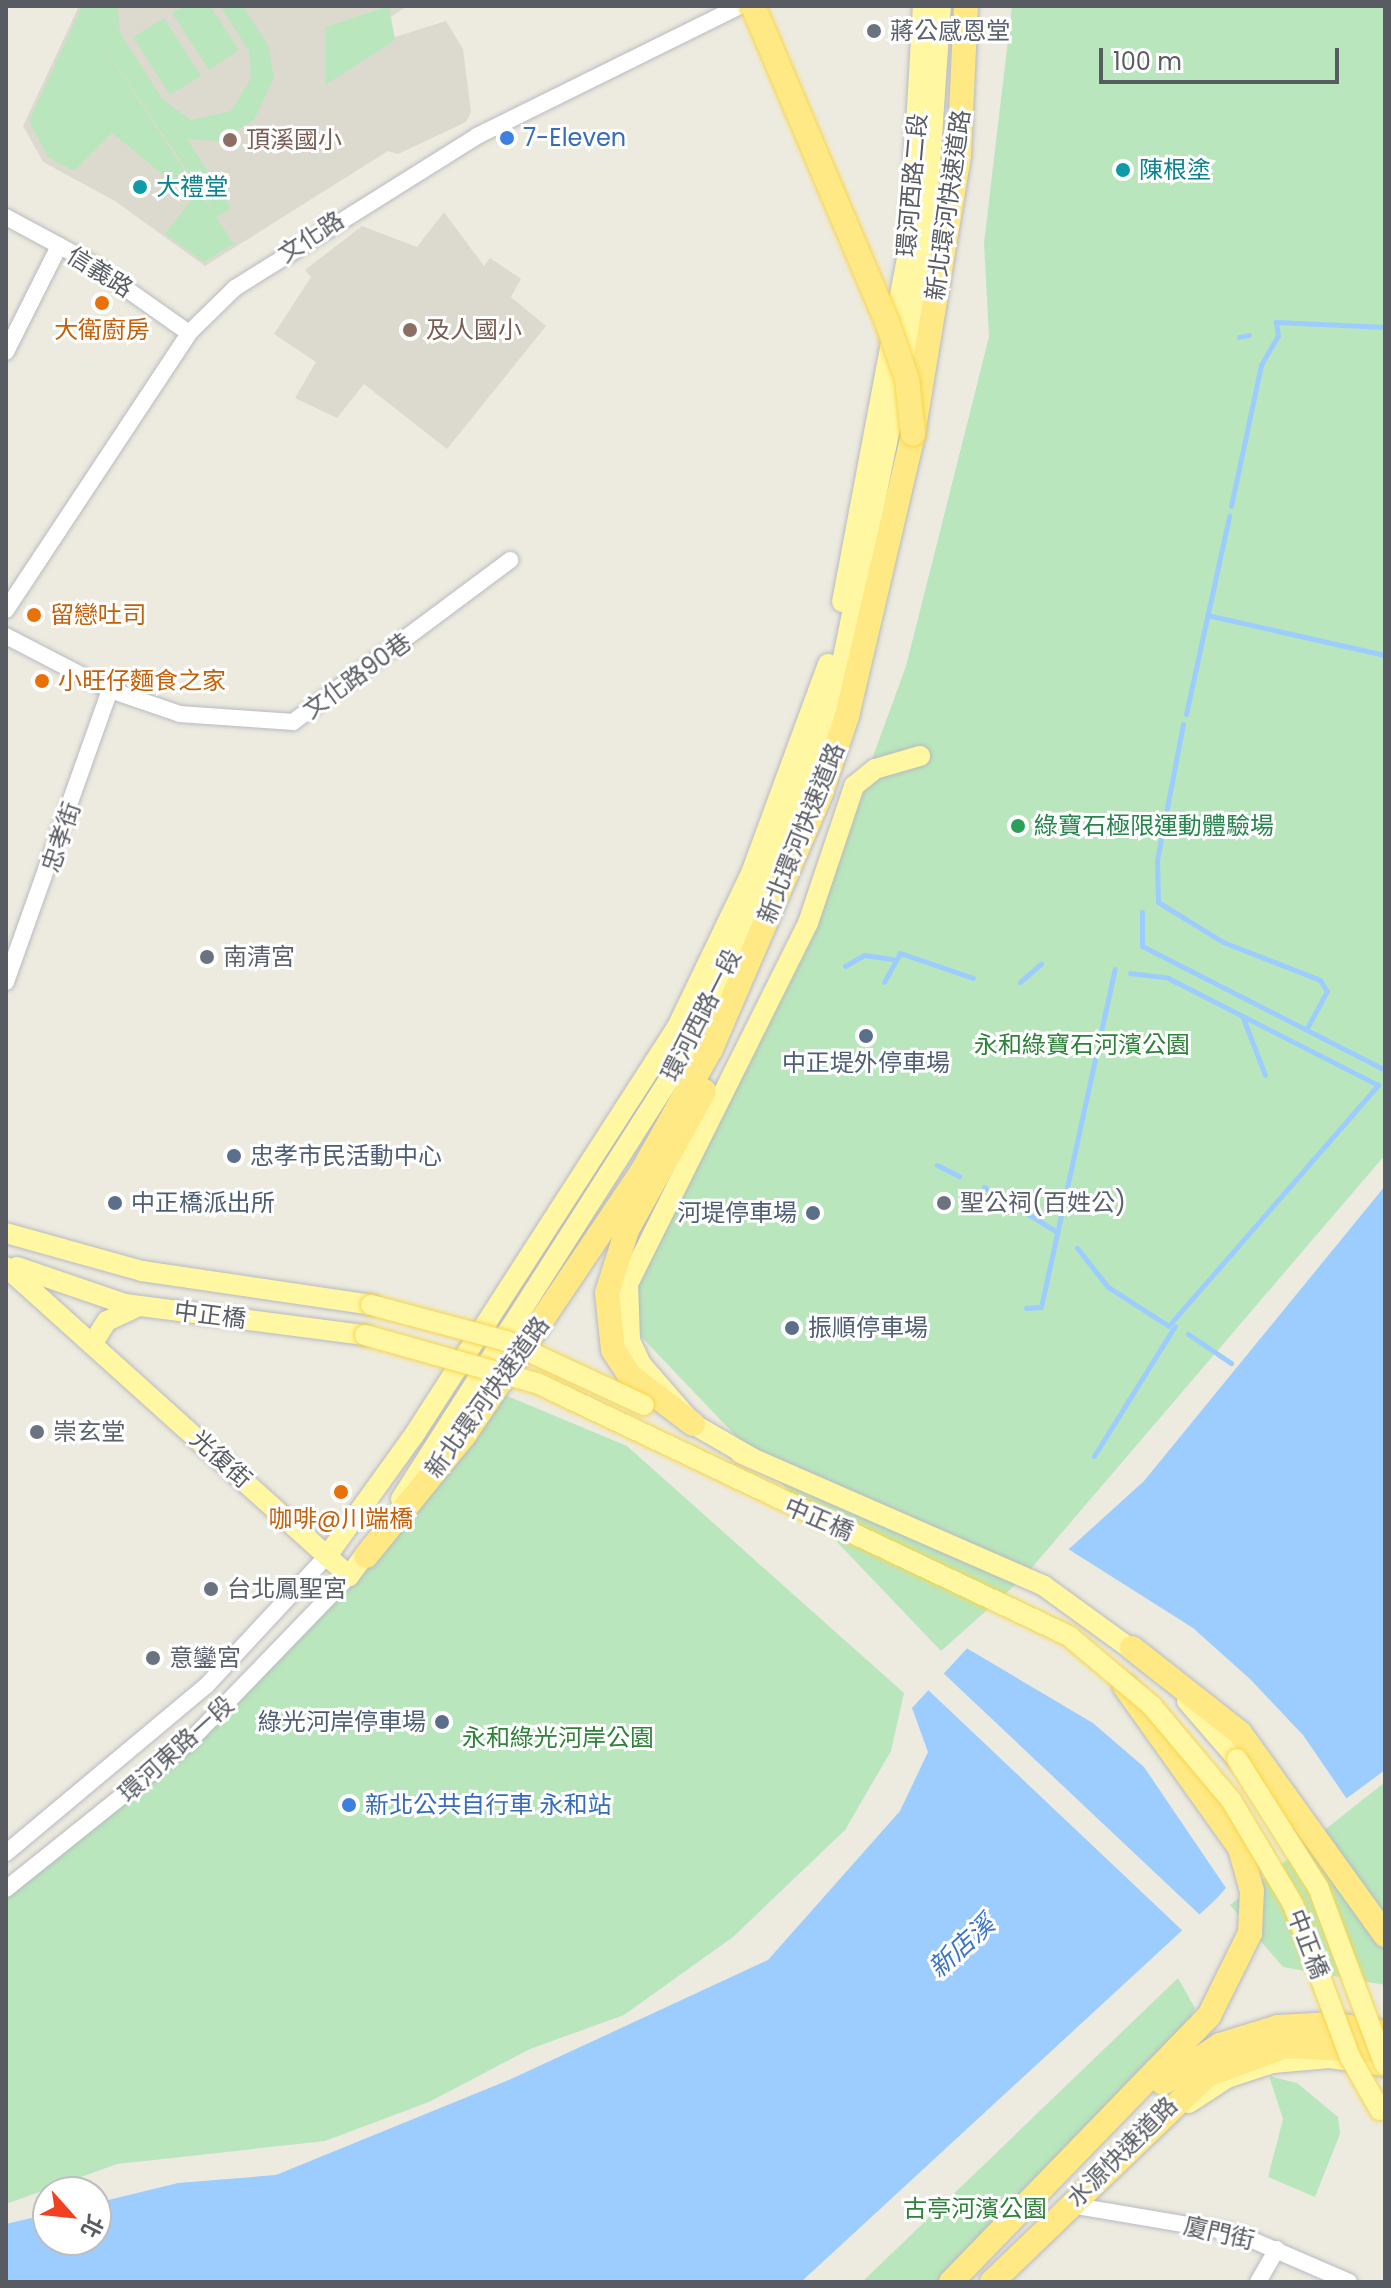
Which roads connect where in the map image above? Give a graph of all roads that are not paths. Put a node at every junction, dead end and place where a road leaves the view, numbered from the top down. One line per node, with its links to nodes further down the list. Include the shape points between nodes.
1 (740, 6): 8 (street, 文化路, via 477,136 235,288)
2 (753, 6): 12 (highway, bridge, via 887,322 907,379)
3 (923, 6): 10 (main road, 環河西路二段, via 915,188)
4 (941, 6): 11 (main road, 環河西路二段, via 934,171)
5 (966, 6): 12 (highway, 新北環河快速道路, bridge, via 959,155)
6 (6, 217): 7 (street, 信義路)
7 (59, 246): 8 (street, 信義路); 9 (street)
8 (189, 333): 14 (street, 文化路)
9 (6, 352)
10 (883, 361): 24 (main road, 環河西路一段, via 825,682 751,873 677,1027)
11 (905, 362): 25 (main road, 環河西路一段, via 833,706 762,893 677,1067)
12 (913, 434): 18 (highway, 新北環河快速道路, via 847,716)
13 (510, 560): 16 (street, 文化路90巷, via 293,722 180,714)
14 (6, 610)
15 (6, 636): 16 (street, 文化路90巷)
16 (110, 690): 19 (street, 忠孝街)
17 (920, 756): 26 (main road, via 875,769 854,786 808,923 628,1284 630,1340 641,1364)
18 (821, 793): 26 (highway, via 800,874 695,1111 612,1263 613,1350 652,1398); 29 (highway, 新北環河快速道路, via 711,1049 624,1201 465,1434)
19 (6, 982)
20 (6, 1233): 27 (main road, 中正橋, bridge, via 142,1271 371,1305 506,1341)
21 (6, 1265): 22 (main road, 中正橋, via 51,1284); 23 (main road, 光復街)
22 (140, 1306): 23 (main road, via 107,1321); 32 (main road, 中正橋, bridge, via 365,1335 539,1384 741,1486 1032,1614)
23 (93, 1343): 28 (main road, 光復街)
24 (443, 1389): 28 (main road, 環河東路一段)
25 (466, 1396): 29 (main road, 環河東路一段)
26 (693, 1424): 27 (main road)
27 (752, 1458): 31 (main road, 中正橋, via 989,1559)
28 (327, 1556): 30 (main road, 光復街); 33 (street, 環河東路一段, via 206,1686)
29 (366, 1556): 30 (main road, 環河東路一段)
30 (349, 1576): 34 (street, 環河東路一段, via 186,1745)
31 (1132, 1648): 35 (highway, via 1240,1733); 38 (main road, 中正橋, bridge, via 1237,1759 1318,1887)
32 (1113, 1671): 40 (main road, 中正橋, bridge, via 1209,1771 1293,1904 1350,2057); 43 (highway, bridge, via 1240,1848 1252,1891 1250,1933 1209,2016)
33 (6, 1853)
34 (6, 1889)
35 (1385, 1935)
36 (1385, 2033): 39 (highway, via 1333,2024 1278,2027 1220,2045)
37 (1385, 2051): 39 (highway, via 1286,2046 1232,2062)
38 (1385, 2066): 39 (main road, via 1330,2058 1273,2063)
39 (1183, 2088): 41 (main road); 44 (highway, 水源快速道路); 45 (highway, 水源快速道路)
40 (1383, 2113)
41 (1082, 2207): 42 (street, 廈門街, via 1236,2233); 46 (main road)
42 (1277, 2249): 47 (street); 48 (street, 廈門街)
43 (951, 2282)
44 (968, 2282)
45 (992, 2282)
46 (1006, 2282)
47 (1258, 2282)
48 (1349, 2282)

